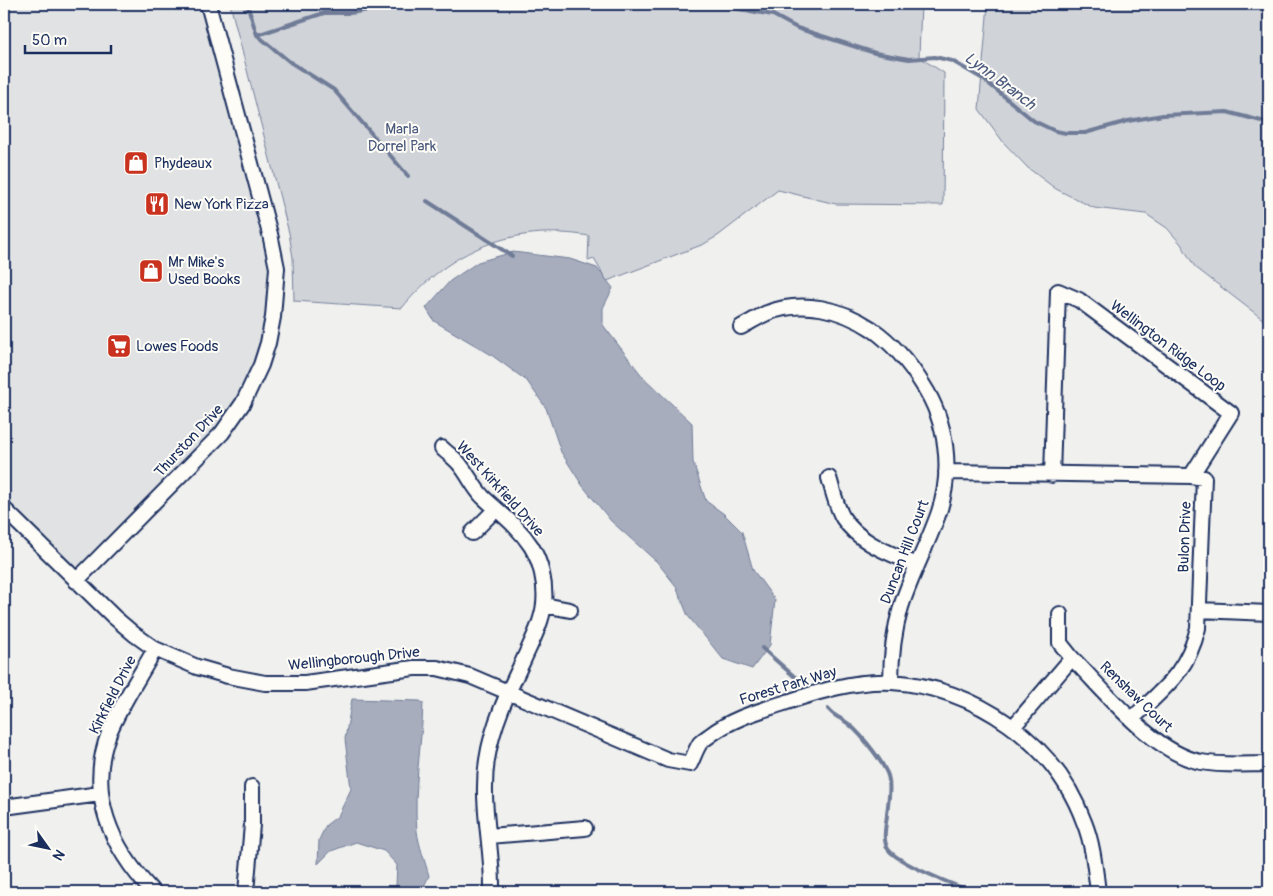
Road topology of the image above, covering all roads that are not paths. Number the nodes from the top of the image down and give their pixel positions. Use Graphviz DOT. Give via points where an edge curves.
graph roads {
  1 [pos="208,4"];
  2 [pos="740,327"];
  3 [pos="442,448"];
  4 [pos="946,472"];
  5 [pos="1052,474"];
  6 [pos="1191,476"];
  7 [pos="829,478"];
  8 [pos="496,508"];
  9 [pos="4,509"];
  10 [pos="472,533"];
  11 [pos="917,565"];
  12 [pos="76,581"];
  13 [pos="544,605"];
  14 [pos="570,610"];
  15 [pos="1199,610"];
  16 [pos="1269,613"];
  17 [pos="1060,614"];
  18 [pos="155,649"];
  19 [pos="1072,658"];
  20 [pos="892,682"];
  21 [pos="508,694"];
  22 [pos="1132,720"];
  23 [pos="1014,726"];
  24 [pos="690,764"];
  25 [pos="1269,764"];
  26 [pos="252,787"];
  27 [pos="100,794"];
  28 [pos="4,807"];
  29 [pos="585,828"];
  30 [pos="489,836"];
  31 [pos="153,892"];
  32 [pos="246,892"];
  33 [pos="492,892"];
  34 [pos="1098,892"];
  1 -- 12 [label="street, Thurston Drive" via="277,268 268,343 243,403 222,433"];
  2 -- 4 [label="street, Duncan Hill Court" via="769,312 794,307 818,307 862,322 909,365 928,392 943,431"];
  3 -- 8 [label="street, West Kirkfield Drive" via="460,464"];
  4 -- 5 [label="street"];
  4 -- 11 [label="street, Duncan Hill Court" via="939,513"];
  5 -- 6 [label="street"];
  5 -- 6 [label="street, Wellington Ridge Loop" via="1058,291 1079,300 1231,413"];
  6 -- 15 [label="street, Bulon Drive" via="1204,478"];
  7 -- 11 [label="street" via="842,516 856,534"];
  8 -- 10 [label="street"];
  8 -- 13 [label="street, West Kirkfield Drive" via="512,522 539,561"];
  9 -- 12 [label="street, Wellingborough Drive"];
  11 -- 20 [label="street, Duncan Hill Court" via="896,625"];
  12 -- 18 [label="street, Wellingborough Drive"];
  13 -- 14 [label="street"];
  13 -- 21 [label="street, West Kirkfield Drive" via="536,632"];
  15 -- 16 [label="street"];
  15 -- 22 [label="street, Bulon Drive" via="1195,640 1186,662"];
  17 -- 19 [label="street, Renshaw Court" via="1060,643"];
  18 -- 21 [label="street, Wellingborough Drive" via="197,667 265,683 305,683 414,668 438,668 470,676"];
  18 -- 27 [label="street, Kirkfield Drive" via="110,732 101,764"];
  19 -- 22 [label="street, Renshaw Court"];
  19 -- 23 [label="street"];
  20 -- 23 [label="street, Forest Park Way" via="929,687 959,697"];
  20 -- 24 [label="street, Forest Park Way" via="822,690 736,719 700,743"];
  21 -- 24 [label="street, Wellingborough Drive" via="668,760"];
  21 -- 30 [label="street" via="486,760"];
  22 -- 25 [label="street, Renshaw Court" via="1160,744 1187,758 1217,764"];
  23 -- 34 [label="street, Forest Park Way" via="1053,767 1072,795 1093,851"];
  26 -- 32 [label="street"];
  27 -- 28 [label="street"];
  27 -- 31 [label="street, Kirkfield Drive" via="116,842 133,870"];
  29 -- 30 [label="street"];
  30 -- 33 [label="street"];
}
